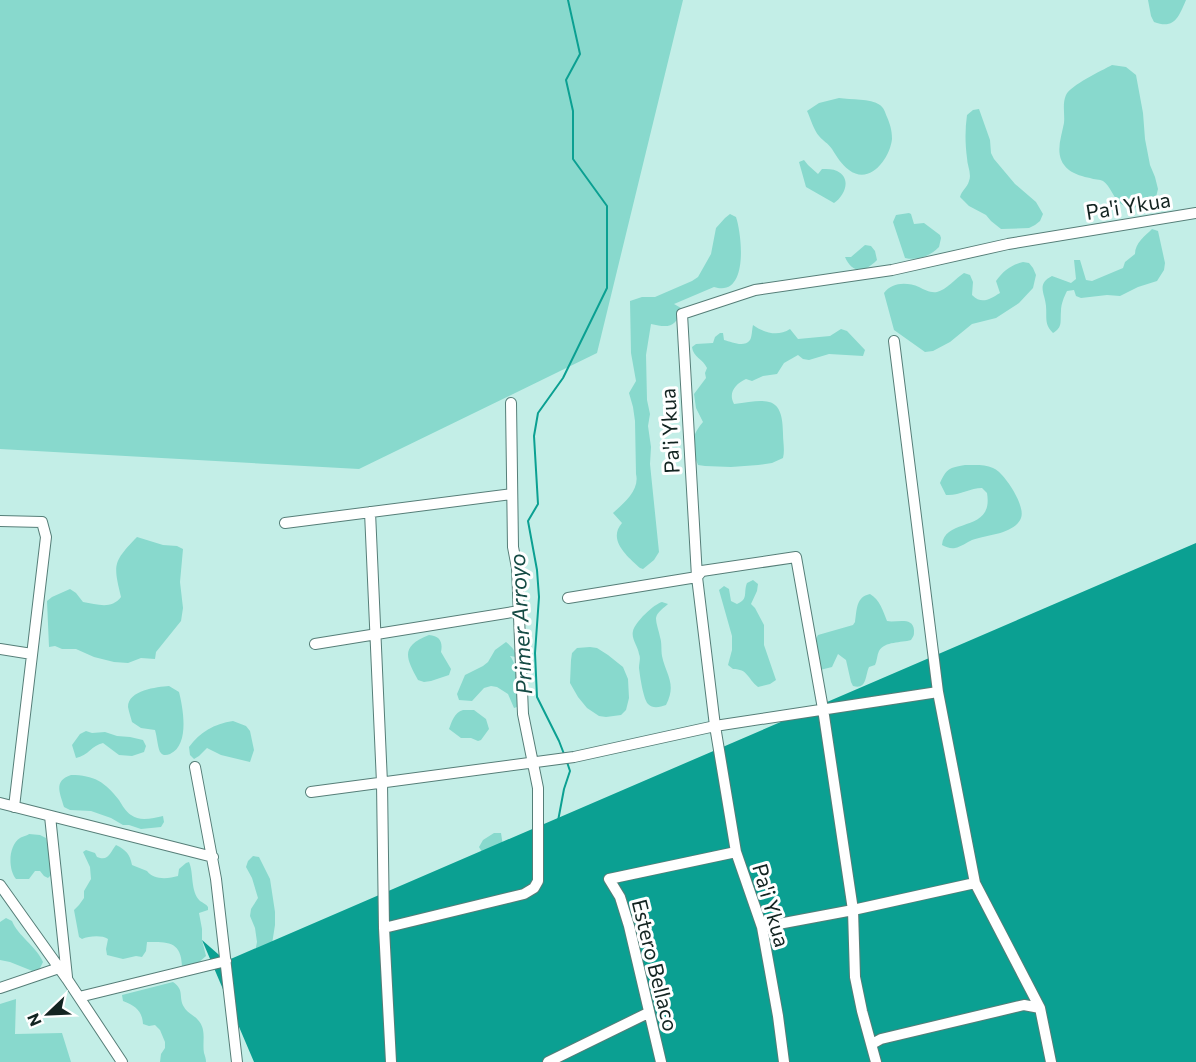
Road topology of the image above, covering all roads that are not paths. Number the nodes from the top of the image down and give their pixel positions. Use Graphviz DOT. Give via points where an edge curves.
graph roads {
  1 [pos="1196,213"];
  2 [pos="894,341"];
  3 [pos="511,403"];
  4 [pos="512,494"];
  5 [pos="370,512"];
  6 [pos="0,521"];
  7 [pos="285,523"];
  8 [pos="697,577"];
  9 [pos="568,598"];
  10 [pos="519,611"];
  11 [pos="376,634"];
  12 [pos="315,644"];
  13 [pos="0,649"];
  14 [pos="32,654"];
  15 [pos="938,692"];
  16 [pos="823,709"];
  17 [pos="715,726"];
  18 [pos="533,763"];
  19 [pos="195,767"];
  20 [pos="382,783"];
  21 [pos="310,792"];
  22 [pos="0,803"];
  23 [pos="14,807"];
  24 [pos="50,816"];
  25 [pos="736,852"];
  26 [pos="213,857"];
  27 [pos="975,883"];
  28 [pos="0,885"];
  29 [pos="853,910"];
  30 [pos="762,927"];
  31 [pos="384,928"];
  32 [pos="226,961"];
  33 [pos="58,968"];
  34 [pos="67,979"];
  35 [pos="0,988"];
  36 [pos="79,997"];
  37 [pos="1040,1008"];
  38 [pos="648,1012"];
  39 [pos="872,1044"];
  40 [pos="122,1062"];
  41 [pos="237,1062"];
  42 [pos="391,1062"];
  43 [pos="548,1062"];
  44 [pos="661,1062"];
  45 [pos="784,1062"];
  46 [pos="876,1062"];
  47 [pos="1051,1062"];
  1 -- 8 [label="street, Pa'i Ykua" via="1008,244 892,270 755,290 682,314"];
  2 -- 15 [label="street"];
  3 -- 4 [label="street"];
  4 -- 5 [label="street"];
  4 -- 10 [label="street"];
  5 -- 7 [label="street"];
  5 -- 11 [label="street"];
  6 -- 14 [label="street" via="42,522 46,537"];
  8 -- 9 [label="street"];
  8 -- 16 [label="street" via="702,571 796,557"];
  8 -- 17 [label="street, Pa'i Ykua"];
  10 -- 11 [label="street"];
  10 -- 18 [label="street" via="523,714"];
  11 -- 12 [label="street"];
  11 -- 20 [label="street"];
  13 -- 14 [label="street"];
  14 -- 23 [label="street"];
  15 -- 16 [label="street"];
  15 -- 27 [label="street"];
  16 -- 17 [label="street"];
  16 -- 29 [label="street"];
  17 -- 18 [label="street"];
  17 -- 25 [label="street, Pa'i Ykua"];
  18 -- 20 [label="street"];
  18 -- 31 [label="street" via="538,788 538,881 534,888 525,894"];
  19 -- 26 [label="street"];
  20 -- 21 [label="street"];
  20 -- 31 [label="street"];
  22 -- 23 [label="street"];
  23 -- 24 [label="street"];
  24 -- 26 [label="street"];
  24 -- 34 [label="street"];
  25 -- 30 [label="street, Pa'i Ykua"];
  25 -- 38 [label="street, Estero Bellaco" via="609,879 620,897"];
  26 -- 32 [label="street"];
  27 -- 29 [label="street"];
  27 -- 37 [label="street"];
  28 -- 33 [label="street"];
  29 -- 30 [label="street"];
  29 -- 39 [label="street" via="855,977"];
  30 -- 45 [label="street, Pa'i Ykua"];
  31 -- 42 [label="street"];
  32 -- 36 [label="street"];
  32 -- 41 [label="street"];
  33 -- 34 [label="street"];
  33 -- 35 [label="street"];
  34 -- 36 [label="street"];
  36 -- 40 [label="street"];
  37 -- 39 [label="street" via="1024,1005"];
  37 -- 47 [label="street"];
  38 -- 43 [label="street"];
  38 -- 44 [label="street, Estero Bellaco"];
  39 -- 46 [label="street"];
}
